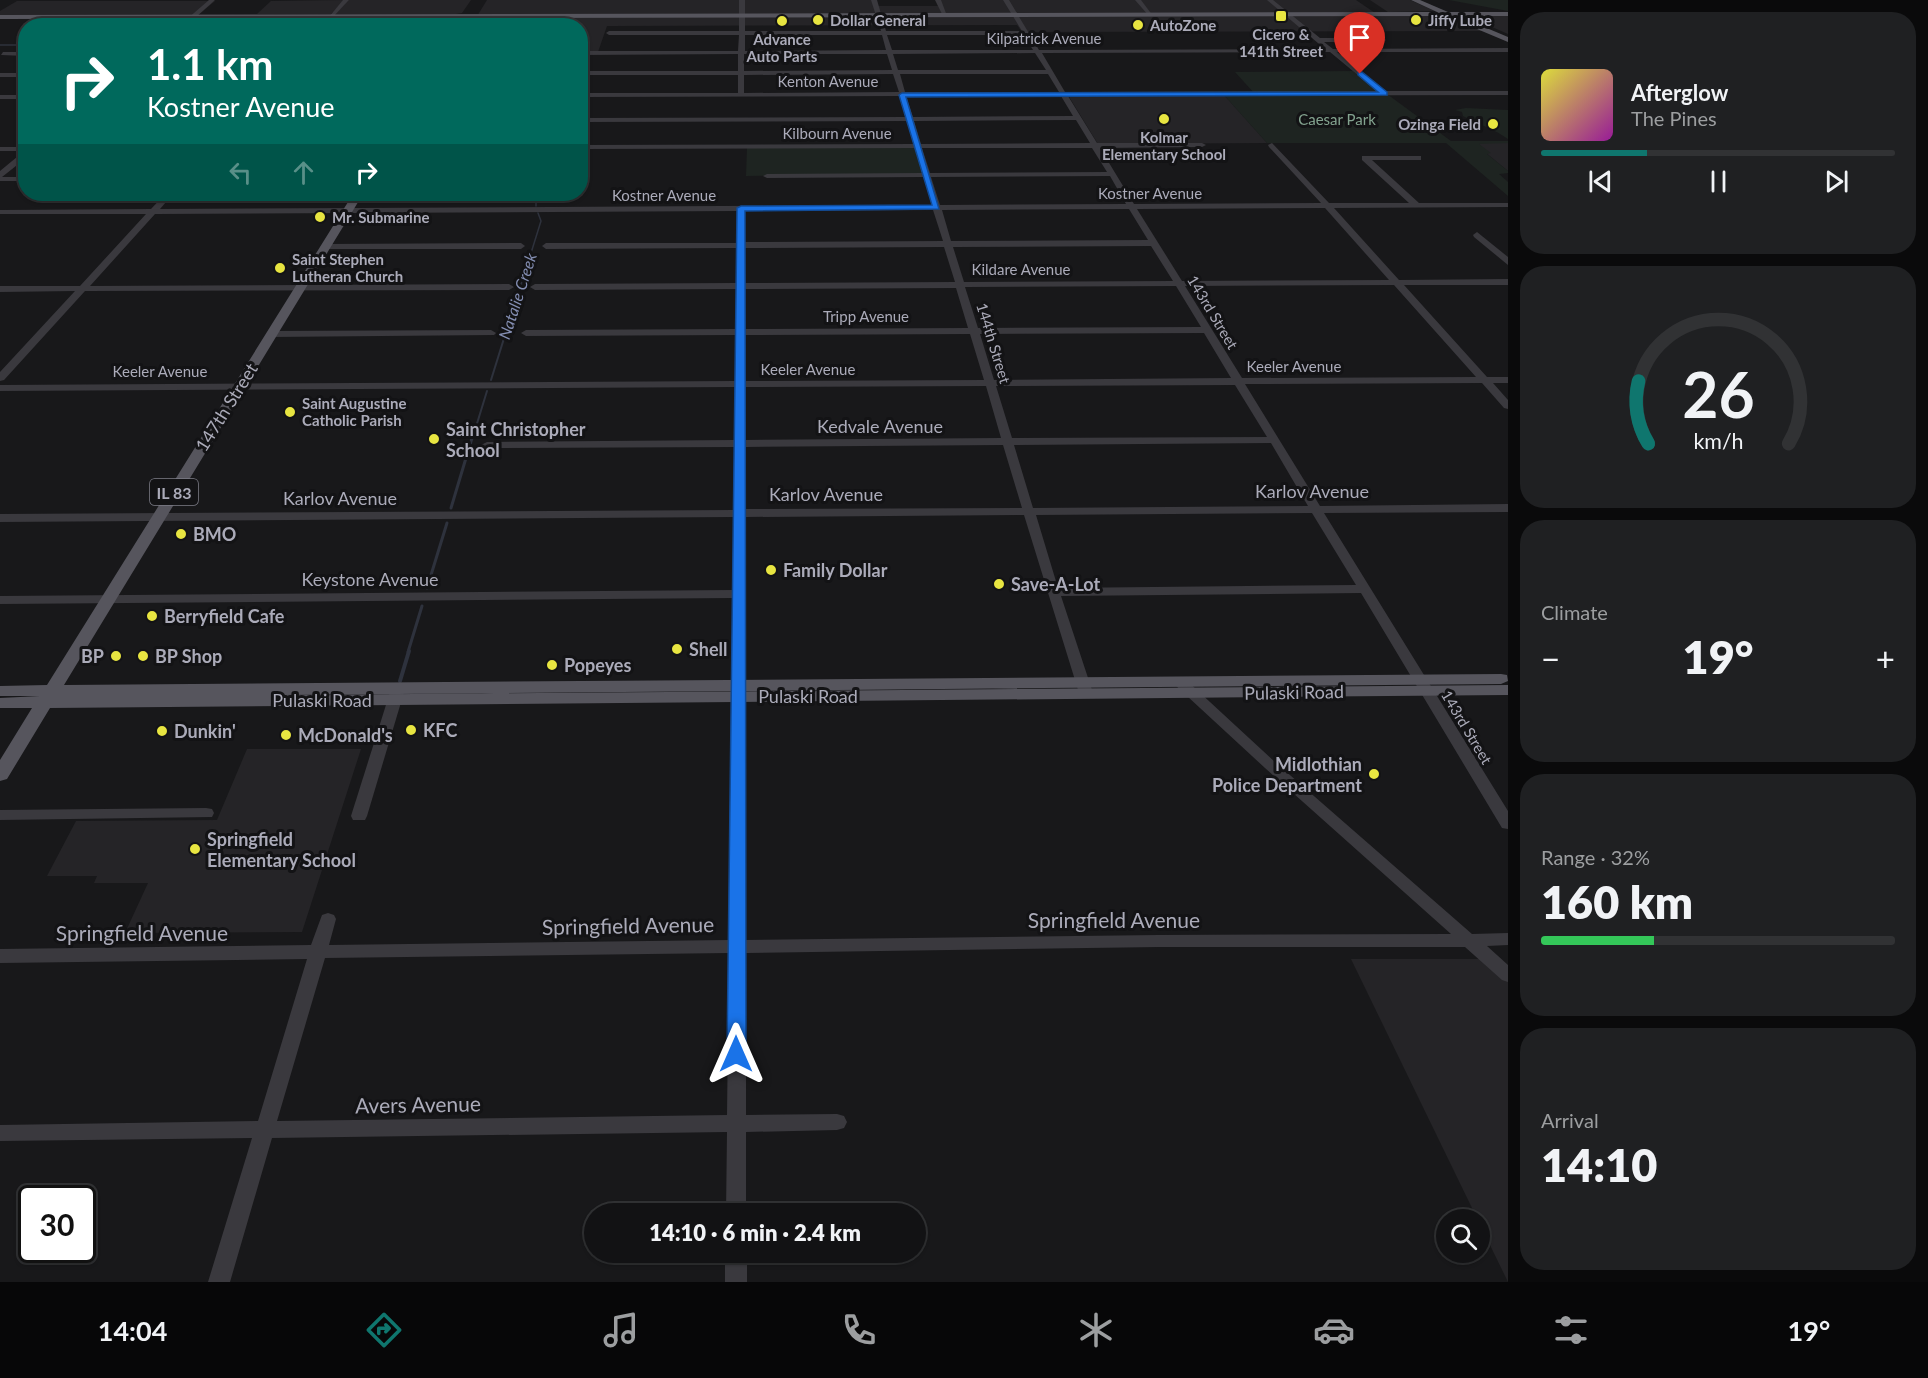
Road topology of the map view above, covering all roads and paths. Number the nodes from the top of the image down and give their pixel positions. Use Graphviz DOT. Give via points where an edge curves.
graph roads {
  1 [pos="212,0"];
  2 [pos="346,0"];
  3 [pos="742,0"];
  4 [pos="874,0"];
  5 [pos="938,0"];
  6 [pos="1006,0"];
  7 [pos="1138,0"];
  8 [pos="1270,0"];
  9 [pos="1414,0"];
  10 [pos="1422,0"];
  11 [pos="472,8"];
  12 [pos="1288,14"];
  13 [pos="1451,14"];
  14 [pos="1508,14"];
  15 [pos="879,15"];
  16 [pos="945,15"];
  17 [pos="1015,15"];
  18 [pos="1151,15"];
  19 [pos="330,16"];
  20 [pos="467,16"];
  21 [pos="742,16"];
  22 [pos="0,17"];
  23 [pos="192,17"];
  24 [pos="609,33"];
  25 [pos="741,33"];
  26 [pos="884,33"];
  27 [pos="1025,33"];
  28 [pos="1508,38"];
  29 [pos="1319,40"];
  30 [pos="1383,40"];
  31 [pos="1332,50"];
  32 [pos="1508,50"];
  33 [pos="1037,51"];
  34 [pos="588,52"];
  35 [pos="592,52"];
  36 [pos="741,52"];
  37 [pos="889,52"];
  38 [pos="3,54"];
  39 [pos="18,54"];
  40 [pos="588,61"];
  41 [pos="896,72"];
  42 [pos="1049,72"];
  43 [pos="588,73"];
  44 [pos="741,73"];
  45 [pos="0,75"];
  46 [pos="18,75"];
  47 [pos="1508,93"];
  48 [pos="1063,94"];
  49 [pos="1384,94"];
  50 [pos="741,95"];
  51 [pos="902,95"];
  52 [pos="588,96"];
  53 [pos="0,97"];
  54 [pos="18,97"];
  55 [pos="1077,118"];
  56 [pos="909,119"];
  57 [pos="588,120"];
  58 [pos="1094,145"];
  59 [pos="1202,145"];
  60 [pos="1272,145"];
  61 [pos="918,146"];
  62 [pos="588,147"];
  63 [pos="0,149"];
  64 [pos="18,150"];
  65 [pos="1418,158"];
  66 [pos="18,159"];
  67 [pos="1112,174"];
  68 [pos="766,176"];
  69 [pos="927,176"];
  70 [pos="0,177"];
  71 [pos="18,178"];
  72 [pos="162,201"];
  73 [pos="354,201"];
  74 [pos="1416,205"];
  75 [pos="1508,205"];
  76 [pos="1131,206"];
  77 [pos="1325,206"];
  78 [pos="936,207"];
  79 [pos="741,208"];
  80 [pos="348,210"];
  81 [pos="153,211"];
  82 [pos="0,212"];
  83 [pos="1477,235"];
  84 [pos="1154,243"];
  85 [pos="948,244"];
  86 [pos="741,245"];
  87 [pos="520,246"];
  88 [pos="546,246"];
  89 [pos="325,247"];
  90 [pos="1508,262"];
  91 [pos="1396,282"];
  92 [pos="1508,282"];
  93 [pos="1178,284"];
  94 [pos="960,285"];
  95 [pos="740,286"];
  96 [pos="509,287"];
  97 [pos="535,287"];
  98 [pos="300,288"];
  99 [pos="0,289"];
  100 [pos="81,289"];
  101 [pos="974,330"];
  102 [pos="1206,330"];
  103 [pos="739,332"];
  104 [pos="491,333"];
  105 [pos="526,333"];
  106 [pos="271,334"];
  107 [pos="0,378"];
  108 [pos="1484,380"];
  109 [pos="1508,380"];
  110 [pos="1238,381"];
  111 [pos="991,382"];
  112 [pos="740,384"];
  113 [pos="240,386"];
  114 [pos="0,388"];
  115 [pos="1508,406"];
  116 [pos="1273,440"];
  117 [pos="1008,442"];
  118 [pos="741,444"];
  119 [pos="487,445"];
  120 [pos="1508,508"];
  121 [pos="1316,509"];
  122 [pos="1029,511"];
  123 [pos="740,513"];
  124 [pos="159,517"];
  125 [pos="0,518"];
  126 [pos="1365,589"];
  127 [pos="1053,592"];
  128 [pos="740,594"];
  129 [pos="108,599"];
  130 [pos="0,600"];
  131 [pos="1508,679"];
  132 [pos="1179,681"];
  133 [pos="1425,685"];
  134 [pos="1085,688"];
  135 [pos="737,690"];
  136 [pos="1508,690"];
  137 [pos="0,691"];
  138 [pos="396,694"];
  139 [pos="1193,694"];
  140 [pos="48,697"];
  141 [pos="0,702"];
  142 [pos="0,774"];
  143 [pos="1501,801"];
  144 [pos="206,813"];
  145 [pos="0,815"];
  146 [pos="359,816"];
  147 [pos="1508,824"];
  148 [pos="328,919"];
  149 [pos="1508,939"];
  150 [pos="1469,941"];
  151 [pos="737,946"];
  152 [pos="318,953"];
  153 [pos="0,956"];
  154 [pos="1508,975"];
  155 [pos="837,1122"];
  156 [pos="736,1124"];
  157 [pos="265,1130"];
  158 [pos="0,1133"];
  159 [pos="736,1203"];
  160 [pos="736,1263"];
  161 [pos="219,1282"];
  162 [pos="735,1282"];
  1 -- 23 [label="street"];
  2 -- 19 [label="street"];
  3 -- 21 [label="street"];
  4 -- 15 [label="street, 144th Street"];
  5 -- 16 [label="street"];
  6 -- 17 [label="street, 143rd Street"];
  7 -- 18 [label="street"];
  8 -- 12 [label="street"];
  9 -- 13 [label="main road"];
  10 -- 13 [label="main road"];
  11 -- 20 [label="main road"];
  12 -- 13 [label="main road"];
  12 -- 18 [label="main road"];
  12 -- 29 [label="street"];
  13 -- 14 [label="main road"];
  13 -- 28 [label="main road"];
  15 -- 16 [label="main road"];
  15 -- 21 [label="main road"];
  15 -- 26 [label="street, 144th Street"];
  16 -- 17 [label="main road"];
  17 -- 18 [label="main road"];
  17 -- 27 [label="street, 143rd Street"];
  19 -- 20 [label="main road"];
  19 -- 23 [label="main road"];
  20 -- 21 [label="main road"];
  21 -- 25 [label="street"];
  22 -- 23 [label="main road"];
  24 -- 25 [label="street"];
  25 -- 26 [label="street"];
  25 -- 36 [label="street"];
  26 -- 27 [label="street"];
  26 -- 37 [label="street, 144th Street"];
  27 -- 33 [label="street, 143rd Street"];
  29 -- 30 [label="street"];
  29 -- 31 [label="street"];
  31 -- 32 [label="street, Kilpatrick Avenue"];
  31 -- 33 [label="street, Kilpatrick Avenue"];
  31 -- 49 [label="street"];
  33 -- 37 [label="street, Kilpatrick Avenue"];
  33 -- 42 [label="street, 143rd Street"];
  34 -- 35 [label="street, Kilpatrick Avenue"];
  35 -- 36 [label="street, Kilpatrick Avenue"];
  35 -- 40 [label="street"];
  36 -- 37 [label="street, Kilpatrick Avenue"];
  36 -- 44 [label="street"];
  37 -- 41 [label="street, 144th Street"];
  38 -- 39 [label="street"];
  41 -- 42 [label="street"];
  41 -- 44 [label="street"];
  41 -- 51 [label="street, 144th Street"];
  42 -- 48 [label="street, 143rd Street"];
  43 -- 44 [label="street"];
  44 -- 50 [label="street"];
  45 -- 46 [label="street"];
  47 -- 49 [label="street, Kenton Avenue"];
  48 -- 49 [label="street, Kenton Avenue"];
  48 -- 51 [label="street, Kenton Avenue"];
  48 -- 55 [label="street, 143rd Street"];
  50 -- 51 [label="street, Kenton Avenue"];
  50 -- 52 [label="street, Kenton Avenue"];
  51 -- 56 [label="street, 144th Street"];
  53 -- 54 [label="street"];
  55 -- 56 [label="street"];
  55 -- 58 [label="street, 143rd Street"];
  56 -- 57 [label="street"];
  56 -- 61 [label="street, 144th Street"];
  58 -- 59 [label="street, Kilbourn Avenue"];
  58 -- 61 [label="street, Kilbourn Avenue"];
  58 -- 67 [label="street, 143rd Street"];
  60 -- 77 [label="street"];
  61 -- 62 [label="street, Kilbourn Avenue"];
  61 -- 69 [label="street, 144th Street"];
  63 -- 64 [label="street"];
  65 -- 74 [label="street" via="1365,159"];
  66 -- 70 [label="street"];
  67 -- 69 [label="street"];
  67 -- 76 [label="street, 143rd Street"];
  68 -- 69 [label="street"];
  69 -- 78 [label="street, 144th Street"];
  70 -- 71 [label="street"];
  72 -- 81 [label="street"];
  73 -- 80 [label="main road, 147th Street / IL 83"];
  74 -- 75 [label="street, Kostner Avenue"];
  74 -- 77 [label="street, Kostner Avenue"];
  76 -- 77 [label="street, Kostner Avenue"];
  76 -- 78 [label="street, Kostner Avenue"];
  76 -- 84 [label="street, 143rd Street"];
  77 -- 91 [label="street"];
  78 -- 79 [label="street, Kostner Avenue"];
  78 -- 85 [label="street, 144th Street"];
  79 -- 80 [label="street, Kostner Avenue"];
  79 -- 86 [label="street"];
  80 -- 81 [label="street, Kostner Avenue"];
  80 -- 89 [label="main road, 147th Street / IL 83"];
  81 -- 82 [label="street, Kostner Avenue"];
  81 -- 100 [label="street"];
  83 -- 90 [label="street"];
  84 -- 85 [label="street"];
  84 -- 93 [label="street, 143rd Street"];
  85 -- 86 [label="street"];
  85 -- 94 [label="street, 144th Street"];
  86 -- 88 [label="street"];
  86 -- 95 [label="street"];
  87 -- 89 [label="street"];
  89 -- 98 [label="main road, 147th Street / IL 83"];
  91 -- 92 [label="street, Kildare Avenue"];
  91 -- 93 [label="street, Kildare Avenue"];
  91 -- 108 [label="street"];
  93 -- 94 [label="street, Kildare Avenue"];
  93 -- 102 [label="street, 143rd Street"];
  94 -- 95 [label="street, Kildare Avenue"];
  94 -- 101 [label="street, 144th Street"];
  95 -- 97 [label="street, Kildare Avenue"];
  95 -- 103 [label="street"];
  96 -- 98 [label="street"];
  98 -- 100 [label="street"];
  98 -- 106 [label="main road, 147th Street / IL 83"];
  99 -- 100 [label="street"];
  100 -- 107 [label="street"];
  101 -- 102 [label="street, Tripp Avenue"];
  101 -- 103 [label="street, Tripp Avenue"];
  101 -- 111 [label="street, 144th Street"];
  102 -- 110 [label="street, 143rd Street"];
  103 -- 105 [label="street, Tripp Avenue"];
  103 -- 112 [label="street"];
  104 -- 106 [label="street"];
  106 -- 113 [label="main road, 147th Street / IL 83"];
  108 -- 109 [label="street, Keeler Avenue"];
  108 -- 110 [label="street, Keeler Avenue"];
  108 -- 115 [label="street"];
  110 -- 111 [label="street, Keeler Avenue"];
  110 -- 116 [label="street, 143rd Street"];
  111 -- 112 [label="street, Keeler Avenue"];
  111 -- 117 [label="street, 144th Street"];
  112 -- 113 [label="street, Keeler Avenue"];
  112 -- 118 [label="street"];
  113 -- 114 [label="street, Keeler Avenue"];
  113 -- 124 [label="main road, 147th Street / IL 83"];
  116 -- 117 [label="street, Kedvale Avenue"];
  116 -- 121 [label="street, 143rd Street"];
  117 -- 118 [label="street, Kedvale Avenue"];
  117 -- 122 [label="street, 144th Street"];
  118 -- 119 [label="street, Kedvale Avenue"];
  118 -- 123 [label="street"];
  120 -- 121 [label="street, Karlov Avenue"];
  121 -- 122 [label="street, Karlov Avenue"];
  121 -- 126 [label="street, 143rd Street"];
  122 -- 123 [label="street, Karlov Avenue"];
  122 -- 127 [label="street, 144th Street"];
  123 -- 124 [label="street, Karlov Avenue"];
  123 -- 128 [label="street"];
  124 -- 125 [label="street, Karlov Avenue"];
  124 -- 129 [label="main road, 147th Street / IL 83"];
  126 -- 127 [label="street"];
  126 -- 133 [label="street, 143rd Street"];
  127 -- 134 [label="street, 144th Street"];
  128 -- 129 [label="street, Keystone Avenue"];
  128 -- 135 [label="street"];
  129 -- 130 [label="street, Keystone Avenue"];
  129 -- 140 [label="main road, 147th Street / IL 83"];
  131 -- 133 [label="main road, Pulaski Road"];
  132 -- 133 [label="main road, Pulaski Road"];
  132 -- 134 [label="main road, Pulaski Road"];
  132 -- 139 [label="street"];
  133 -- 136 [label="main road, Pulaski Road"];
  133 -- 139 [label="main road, Pulaski Road"];
  133 -- 143 [label="street, 143rd Street"];
  134 -- 135 [label="main road, Pulaski Road"];
  134 -- 139 [label="main road, Pulaski Road"];
  135 -- 138 [label="main road, Pulaski Road"];
  135 -- 151 [label="street"];
  137 -- 140 [label="main road, Pulaski Road"];
  138 -- 140 [label="main road, Pulaski Road"];
  138 -- 146 [label="street"];
  139 -- 150 [label="street"];
  140 -- 141 [label="main road, Pulaski Road"];
  140 -- 142 [label="main road, 147th Street / IL 83"];
  143 -- 147 [label="street, 143rd Street"];
  144 -- 145 [label="street"];
  148 -- 152 [label="street"];
  149 -- 150 [label="street, Springfield Avenue"];
  150 -- 151 [label="street, Springfield Avenue"];
  150 -- 154 [label="street"];
  151 -- 152 [label="street, Springfield Avenue"];
  151 -- 156 [label="street"];
  152 -- 153 [label="street, Springfield Avenue"];
  152 -- 157 [label="street"];
  155 -- 156 [label="street, Avers Avenue"];
  156 -- 157 [label="street, Avers Avenue"];
  156 -- 159 [label="street"];
  157 -- 158 [label="street, Avers Avenue"];
  157 -- 161 [label="street"];
  160 -- 162 [label="street"];
}
